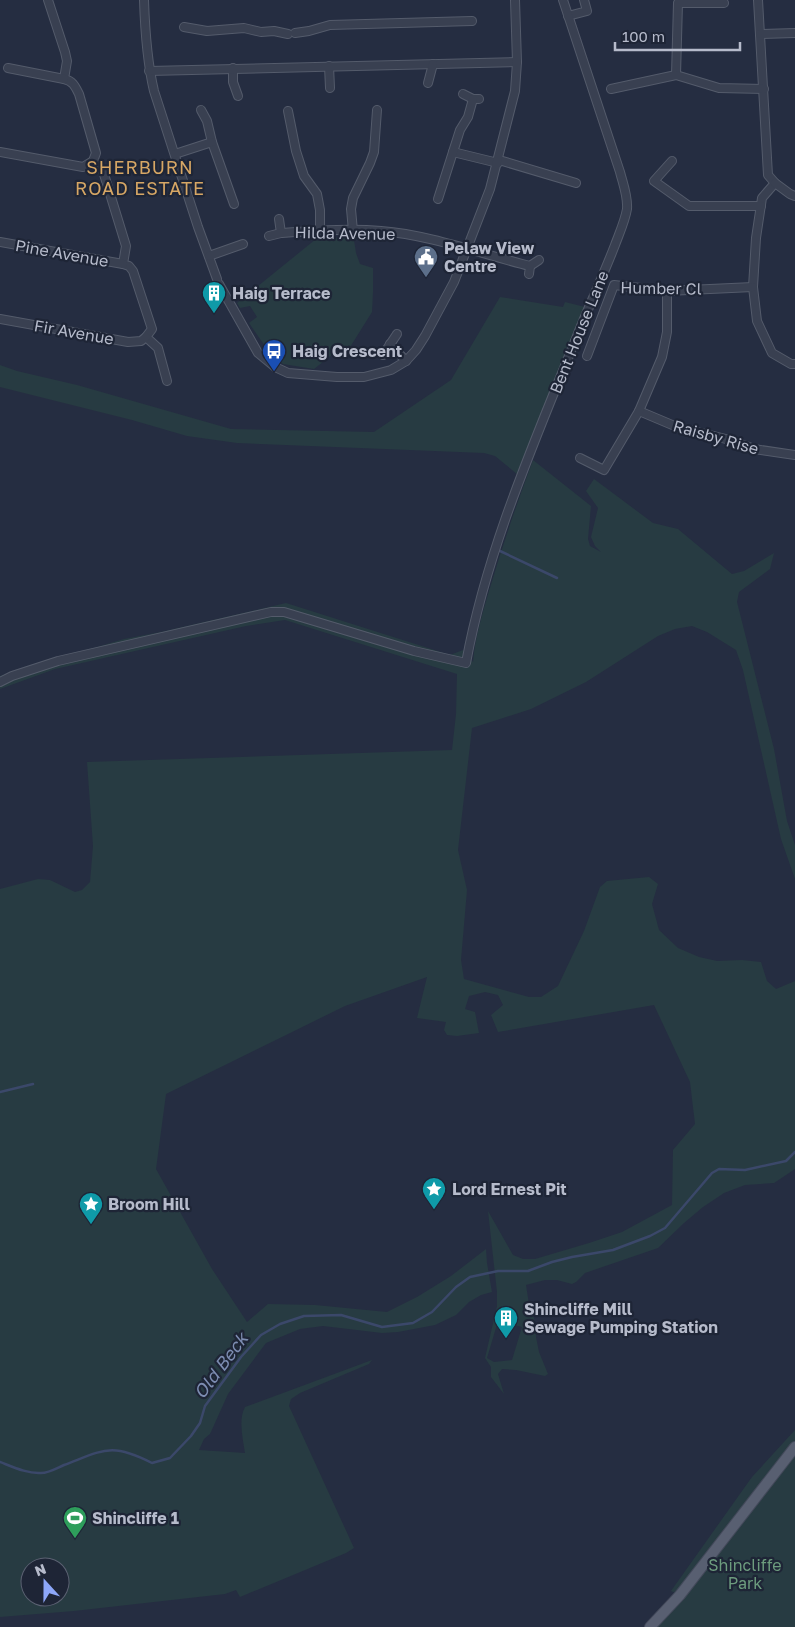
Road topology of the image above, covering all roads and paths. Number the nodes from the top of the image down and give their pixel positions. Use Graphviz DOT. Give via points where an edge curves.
graph roads {
  1 [pos="48,0"];
  2 [pos="144,0"];
  3 [pos="515,0"];
  4 [pos="562,0"];
  5 [pos="584,0"];
  6 [pos="758,0"];
  7 [pos="678,1"];
  8 [pos="724,3"];
  9 [pos="596,8"];
  10 [pos="587,11"];
  11 [pos="568,16"];
  12 [pos="472,21"];
  13 [pos="184,27"];
  14 [pos="795,33"];
  15 [pos="760,34"];
  16 [pos="517,62"];
  17 [pos="433,64"];
  18 [pos="329,66"];
  19 [pos="8,68"];
  20 [pos="233,68"];
  21 [pos="149,71"];
  22 [pos="676,75"];
  23 [pos="64,79"];
  24 [pos="428,84"];
  25 [pos="330,88"];
  26 [pos="611,89"];
  27 [pos="764,89"];
  28 [pos="463,94"];
  29 [pos="238,96"];
  30 [pos="201,110"];
  31 [pos="377,110"];
  32 [pos="288,111"];
  33 [pos="212,142"];
  34 [pos="0,152"];
  35 [pos="453,152"];
  36 [pos="175,154"];
  37 [pos="93,161"];
  38 [pos="672,161"];
  39 [pos="498,162"];
  40 [pos="576,183"];
  41 [pos="775,183"];
  42 [pos="795,196"];
  43 [pos="438,199"];
  44 [pos="234,204"];
  45 [pos="760,206"];
  46 [pos="279,219"];
  47 [pos="320,231"];
  48 [pos="353,231"];
  49 [pos="281,233"];
  50 [pos="269,236"];
  51 [pos="0,242"];
  52 [pos="244,244"];
  53 [pos="467,248"];
  54 [pos="209,256"];
  55 [pos="539,260"];
  56 [pos="123,264"];
  57 [pos="530,266"];
  58 [pos="529,274"];
  59 [pos="753,287"];
  60 [pos="667,291"];
  61 [pos="0,319"];
  62 [pos="397,334"];
  63 [pos="146,337"];
  64 [pos="390,344"];
  65 [pos="383,355"];
  66 [pos="587,356"];
  67 [pos="406,361"];
  68 [pos="795,364"];
  69 [pos="167,381"];
  70 [pos="639,411"];
  71 [pos="795,455"];
  72 [pos="580,458"];
  73 [pos="0,682"];
  74 [pos="795,1447"];
  75 [pos="650,1627"];
  1 -- 23 [label="street" via="67,61"];
  2 -- 21 [label="street"];
  3 -- 16 [label="street"];
  4 -- 11 [label="street, Bent House Lane"];
  5 -- 10 [label="street"];
  6 -- 15 [label="street"];
  7 -- 8 [label="street"];
  7 -- 22 [label="street"];
  9 -- 10 [label="street"];
  10 -- 11 [label="street"];
  11 -- 73 [label="street, Bent House Lane" via="625,188 627,209 517,486 489,567 466,663 277,612 58,661"];
  12 -- 13 [label="street" via="330,25 292,33 244,28 207,31"];
  14 -- 15 [label="street"];
  15 -- 27 [label="street"];
  16 -- 17 [label="street"];
  16 -- 39 [label="street" via="516,91"];
  17 -- 18 [label="street"];
  17 -- 24 [label="street"];
  18 -- 20 [label="street"];
  18 -- 25 [label="street"];
  19 -- 23 [label="street"];
  20 -- 21 [label="street"];
  20 -- 29 [label="street"];
  21 -- 36 [label="street"];
  22 -- 26 [label="street"];
  22 -- 27 [label="street" via="719,88"];
  23 -- 37 [label="street" via="75,86 79,94 96,153"];
  27 -- 41 [label="street" via="768,175"];
  28 -- 35 [label="street" via="476,99"];
  30 -- 33 [label="street"];
  31 -- 48 [label="street" via="374,152 353,198"];
  32 -- 47 [label="street" via="304,176 317,194"];
  33 -- 36 [label="street"];
  33 -- 44 [label="street"];
  34 -- 37 [label="street" via="82,167"];
  35 -- 39 [label="street"];
  35 -- 43 [label="street"];
  36 -- 54 [label="street"];
  37 -- 56 [label="street" via="103,171 126,246"];
  38 -- 45 [label="street" via="654,181 689,206"];
  39 -- 40 [label="street"];
  39 -- 53 [label="street"];
  41 -- 42 [label="street"];
  41 -- 45 [label="street" via="762,198"];
  45 -- 59 [label="street"];
  46 -- 49 [label="street, Hilda Avenue"];
  47 -- 48 [label="street, Hilda Avenue"];
  47 -- 49 [label="street, Hilda Avenue"];
  48 -- 53 [label="street, Hilda Avenue" via="380,230"];
  49 -- 50 [label="street, Hilda Avenue"];
  51 -- 56 [label="street, Pine Avenue"];
  52 -- 54 [label="street"];
  53 -- 57 [label="street, Hilda Avenue"];
  53 -- 67 [label="street" via="438,314"];
  54 -- 67 [label="street" via="218,282 258,353 275,367 288,373 364,377 391,370"];
  55 -- 57 [label="street"];
  56 -- 63 [label="street" via="133,271 152,329"];
  57 -- 58 [label="street"];
  59 -- 60 [label="street, Humber Cl"];
  59 -- 68 [label="street" via="757,320 772,353"];
  60 -- 66 [label="street, Humber Cl" via="614,285"];
  60 -- 70 [label="street" via="667,332 662,357"];
  61 -- 63 [label="street, Fir Avenue" via="128,342 141,341"];
  62 -- 64 [label="street"];
  63 -- 69 [label="street" via="158,348"];
  64 -- 65 [label="street"];
  64 -- 67 [label="street"];
  70 -- 71 [label="street, Raisby Rise" via="677,427 730,440 754,450"];
  70 -- 72 [label="street" via="604,470"];
  74 -- 75 [label="main road" via="709,1560"];
}
